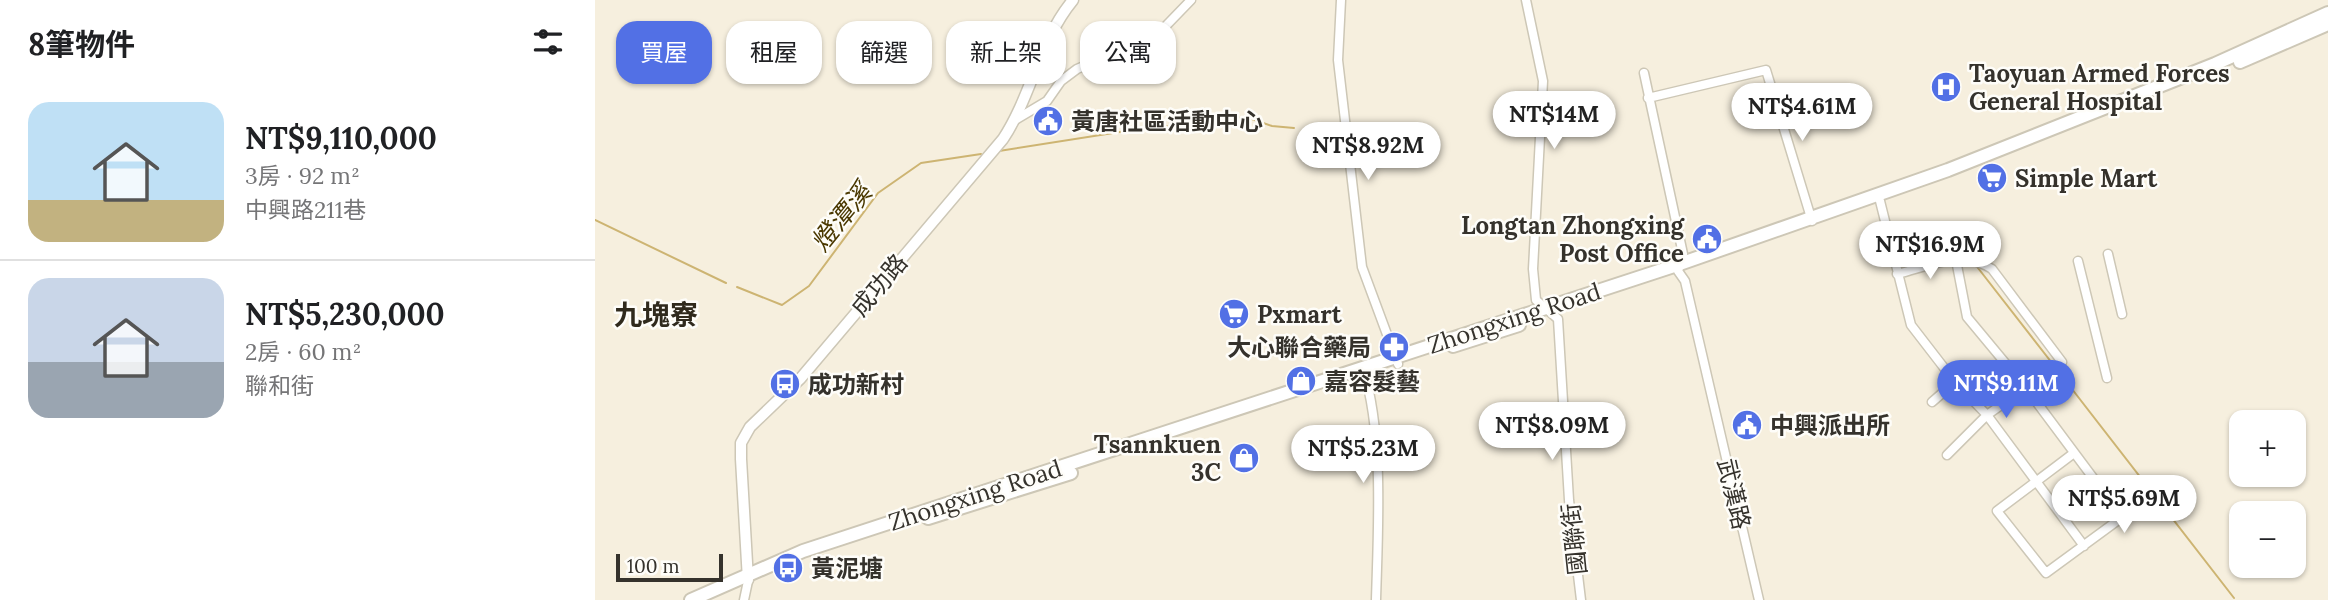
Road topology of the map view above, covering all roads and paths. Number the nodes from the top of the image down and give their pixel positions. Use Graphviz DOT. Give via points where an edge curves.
graph roads {
  1 [pos="1073,0"];
  2 [pos="1191,0"];
  3 [pos="1341,0"];
  4 [pos="1526,0"];
  5 [pos="2328,13"];
  6 [pos="2328,24"];
  7 [pos="1644,73"];
  8 [pos="1648,98"];
  9 [pos="1015,120"];
  10 [pos="1880,201"];
  11 [pos="1812,220"];
  12 [pos="2108,254"];
  13 [pos="1956,260"];
  14 [pos="2078,261"];
  15 [pos="1679,267"];
  16 [pos="1897,274"];
  17 [pos="1549,310"];
  18 [pos="2122,314"];
  19 [pos="1397,360"];
  20 [pos="1364,371"];
  21 [pos="2107,378"];
  22 [pos="1955,382"];
  23 [pos="2026,388"];
  24 [pos="1932,402"];
  25 [pos="1987,415"];
  26 [pos="2074,453"];
  27 [pos="1947,455"];
  28 [pos="2036,482"];
  29 [pos="2147,499"];
  30 [pos="2123,518"];
  31 [pos="2084,546"];
  32 [pos="748,577"];
  33 [pos="691,600"];
  34 [pos="708,600"];
  35 [pos="744,600"];
  36 [pos="1377,600"];
  37 [pos="1581,600"];
  38 [pos="1759,600"];
  1 -- 9 [label="street, 成功路" via="1049,33"];
  2 -- 9 [label="street" via="1158,34 1077,69 1047,101"];
  3 -- 19 [label="street" via="1338,60 1359,249"];
  4 -- 17 [label="street, 國聯街" via="1543,81 1532,269 1536,300"];
  5 -- 11 [label="main road, Zhongxing Road" via="2215,64"];
  6 -- 10 [label="main road, Zhongxing Road" via="2037,144"];
  7 -- 8 [label="street, 武漢路"];
  8 -- 11 [label="street" via="1766,70"];
  8 -- 15 [label="street, 武漢路" via="1683,254"];
  9 -- 32 [label="street, 成功路" via="800,379 750,427 741,443"];
  10 -- 11 [label="main road, Zhongxing Road"];
  10 -- 16 [label="street"];
  11 -- 15 [label="main road, Zhongxing Road"];
  12 -- 18 [label="street"];
  13 -- 16 [label="street"];
  13 -- 23 [label="street" via="1967,317"];
  13 -- 23 [label="street" via="1979,260 1992,269 2057,365"];
  14 -- 21 [label="street"];
  15 -- 17 [label="main road, Zhongxing Road"];
  15 -- 38 [label="street, 武漢路"];
  16 -- 22 [label="street" via="1911,325"];
  17 -- 19 [label="main road, Zhongxing Road"];
  17 -- 37 [label="street, 國聯街" via="1558,319 1569,500"];
  19 -- 20 [label="main road, Zhongxing Road"];
  20 -- 32 [label="main road, Zhongxing Road"];
  20 -- 36 [label="street" via="1378,488"];
  22 -- 24 [label="street"];
  22 -- 25 [label="street"];
  23 -- 25 [label="street"];
  23 -- 26 [label="street"];
  25 -- 27 [label="street"];
  25 -- 28 [label="street"];
  26 -- 28 [label="street"];
  26 -- 30 [label="street"];
  28 -- 31 [label="street"];
  28 -- 31 [label="street" via="1997,511 2046,573"];
  29 -- 30 [label="street"];
  30 -- 31 [label="street"];
  32 -- 33 [label="main road, Zhongxing Road"];
  32 -- 34 [label="main road, Zhongxing Road"];
  32 -- 35 [label="street"];
}
